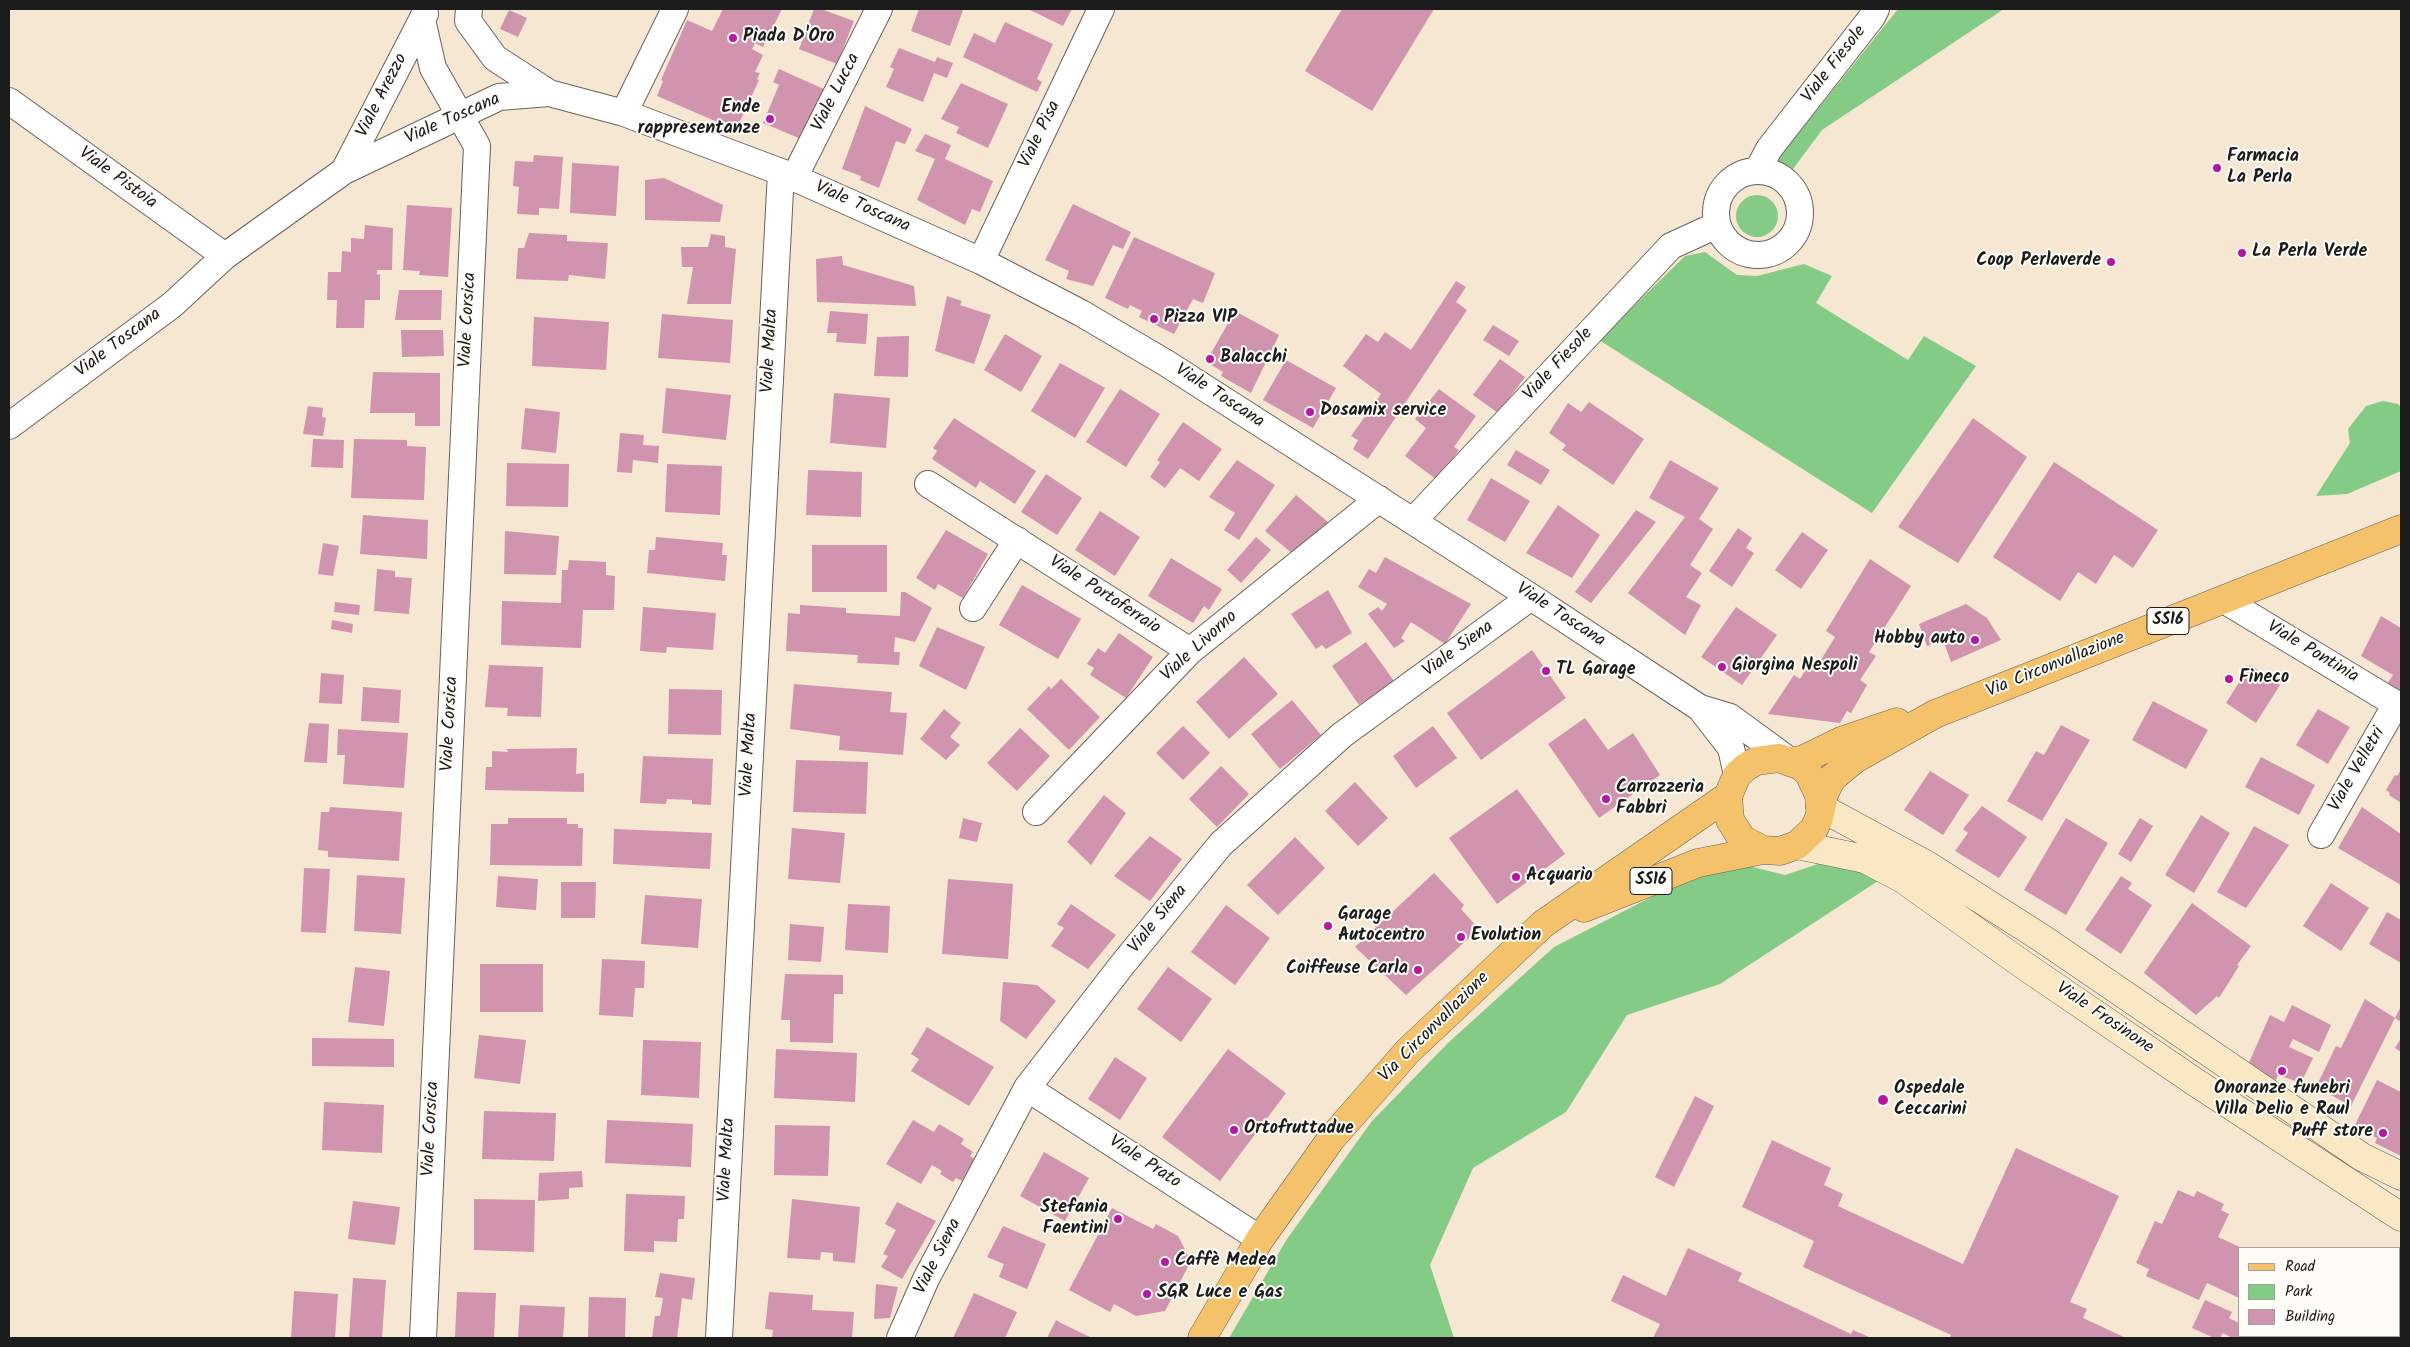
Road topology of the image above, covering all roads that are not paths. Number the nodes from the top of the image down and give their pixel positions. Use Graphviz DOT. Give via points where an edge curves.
graph roads {
  1 [pos="469,9"];
  2 [pos="675,9"];
  3 [pos="879,9"];
  4 [pos="1101,9"];
  5 [pos="1876,9"];
  6 [pos="425,14"];
  7 [pos="549,93"];
  8 [pos="9,101"];
  9 [pos="624,113"];
  10 [pos="459,115"];
  11 [pos="1758,170"];
  12 [pos="344,171"];
  13 [pos="788,175"];
  14 [pos="1717,225"];
  15 [pos="225,256"];
  16 [pos="981,260"];
  17 [pos="9,426"];
  18 [pos="928,484"];
  19 [pos="1379,499"];
  20 [pos="1413,521"];
  21 [pos="2401,529"];
  22 [pos="1017,540"];
  23 [pos="1532,597"];
  24 [pos="2224,600"];
  25 [pos="973,608"];
  26 [pos="1190,652"];
  27 [pos="2399,706"];
  28 [pos="1700,708"];
  29 [pos="1935,714"];
  30 [pos="1790,761"];
  31 [pos="1733,786"];
  32 [pos="1820,807"];
  33 [pos="1036,812"];
  34 [pos="2321,835"];
  35 [pos="1797,845"];
  36 [pos="1763,850"];
  37 [pos="1543,924"];
  38 [pos="1027,1088"];
  39 [pos="2401,1176"];
  40 [pos="2401,1217"];
  41 [pos="1260,1239"];
  42 [pos="423,1338"];
  43 [pos="719,1338"];
  44 [pos="900,1338"];
  45 [pos="1202,1338"];
  1 -- 7 [label="street" via="468,21 495,58"];
  2 -- 9 [label="street"];
  3 -- 13 [label="street, Viale Lucca"];
  4 -- 16 [label="street, Viale Pisa"];
  5 -- 11 [label="street, Viale Fiesole" via="1769,149"];
  6 -- 10 [label="street, Viale Arezzo" via="433,68"];
  6 -- 12 [label="street, Viale Arezzo"];
  7 -- 9 [label="street, Viale Toscana"];
  7 -- 10 [label="street, Viale Toscana" via="499,97"];
  8 -- 15 [label="street, Viale Pistoia"];
  9 -- 13 [label="street, Viale Toscana"];
  10 -- 12 [label="street, Viale Toscana"];
  10 -- 42 [label="street, Viale Corsica" via="477,146"];
  11 -- 14 [label="street" via="1745,172 1724,187 1715,212"];
  11 -- 14 [label="street" via="1771,172 1791,186 1800,208 1797,231 1788,243 1762,256 1734,248"];
  12 -- 15 [label="street, Viale Toscana"];
  13 -- 16 [label="street, Viale Toscana"];
  13 -- 43 [label="street, Viale Malta"];
  14 -- 20 [label="street, Viale Fiesole" via="1671,246"];
  15 -- 17 [label="street, Viale Toscana" via="172,306"];
  16 -- 19 [label="street, Viale Toscana" via="1166,363"];
  18 -- 22 [label="street, Viale Portoferraio"];
  19 -- 20 [label="street, Viale Toscana"];
  19 -- 26 [label="street, Viale Livorno"];
  20 -- 23 [label="street, Viale Toscana"];
  21 -- 24 [label="main road, Via Circonvallazione / SS16"];
  22 -- 25 [label="street"];
  22 -- 26 [label="street, Viale Portoferraio"];
  23 -- 28 [label="street, Viale Toscana"];
  23 -- 38 [label="street, Viale Siena" via="1342,734 1221,844"];
  24 -- 27 [label="street, Viale Pontinia"];
  24 -- 29 [label="main road, Via Circonvallazione / SS16"];
  26 -- 33 [label="street, Viale Livorno"];
  27 -- 34 [label="street, Viale Velletri"];
  28 -- 30 [label="street, Viale Toscana" via="1730,717"];
  28 -- 31 [label="street, Viale Toscana" via="1731,748"];
  29 -- 30 [label="main road, Via Circonvallazione / SS16" via="1883,725 1802,760"];
  29 -- 32 [label="main road, Via Circonvallazione / SS16" via="1855,759 1832,778"];
  30 -- 31 [label="main road, Via Circonvallazione / SS16" via="1779,758 1756,761"];
  30 -- 32 [label="main road" via="1809,774 1819,795"];
  31 -- 36 [label="main road" via="1729,814 1735,830 1742,839"];
  31 -- 37 [label="main road, Via Circonvallazione / SS16"];
  32 -- 35 [label="main road, Via Circonvallazione / SS16" via="1814,829"];
  32 -- 39 [label="street, Viale Frosinone" via="1927,865 2043,939 2362,1157"];
  35 -- 36 [label="main road, Via Circonvallazione / SS16" via="1780,851"];
  35 -- 40 [label="street, Viale Frosinone" via="1865,859 1903,879 2188,1077"];
  36 -- 37 [label="main road, Via Circonvallazione / SS16" via="1698,863"];
  37 -- 41 [label="main road, Via Circonvallazione / SS16" via="1408,1051 1331,1140"];
  38 -- 41 [label="street, Viale Prato"];
  38 -- 44 [label="street, Viale Siena" via="926,1279"];
  41 -- 45 [label="main road, Via Circonvallazione / SS16"];
}
